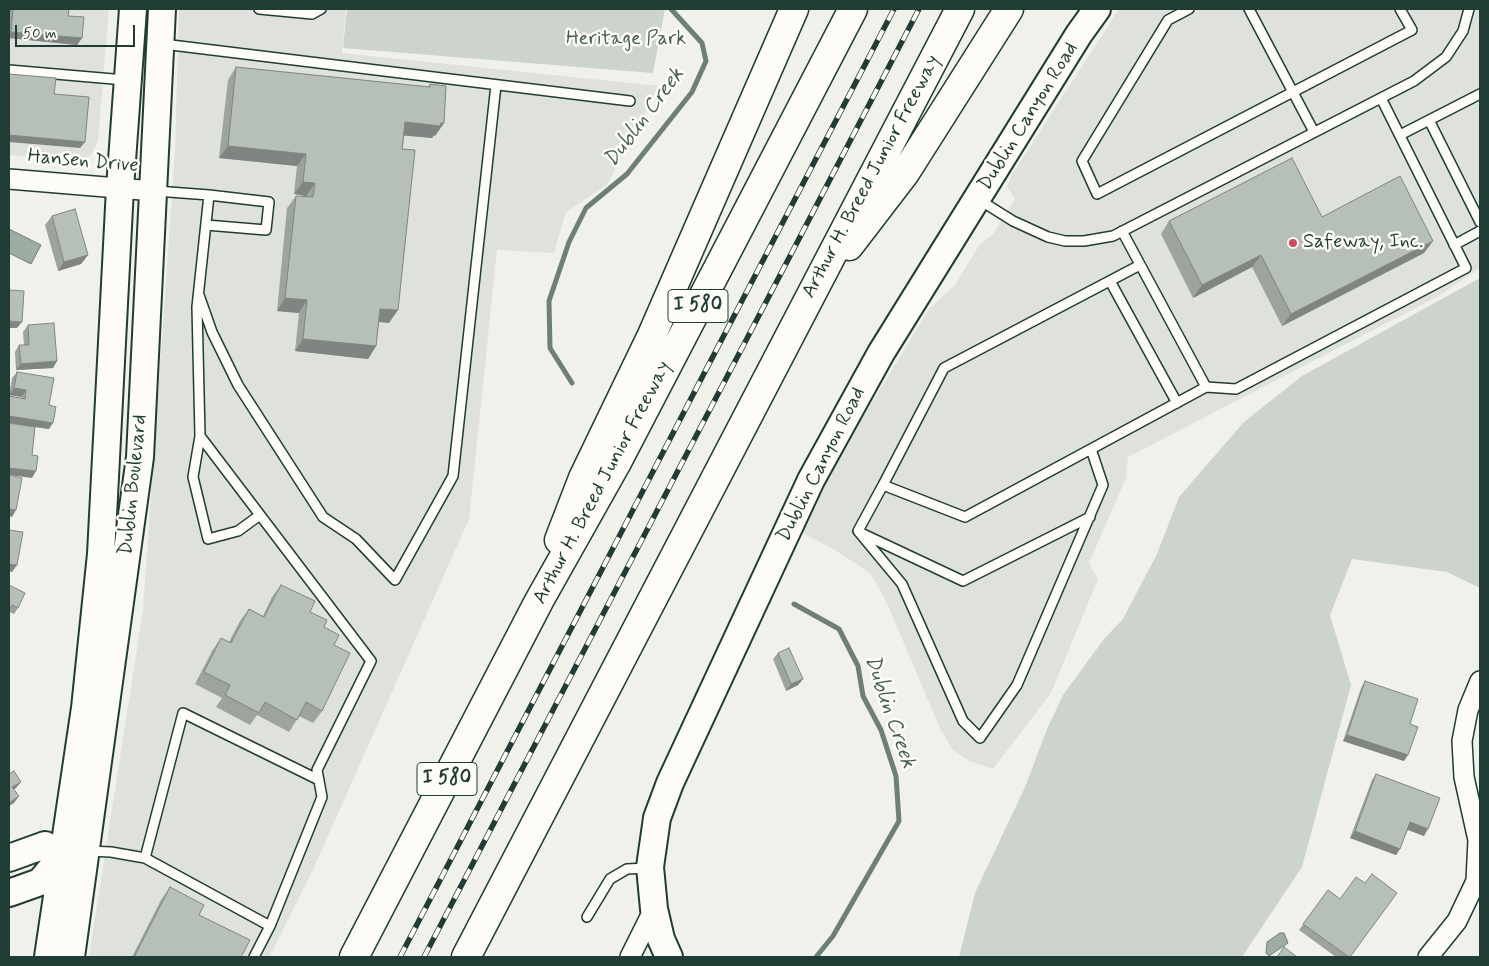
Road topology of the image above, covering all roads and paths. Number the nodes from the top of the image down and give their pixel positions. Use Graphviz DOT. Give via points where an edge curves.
graph roads {
  1 [pos="133,9"];
  2 [pos="162,9"];
  3 [pos="259,9"];
  4 [pos="321,9"];
  5 [pos="794,9"];
  6 [pos="853,9"];
  7 [pos="960,9"];
  8 [pos="1009,9"];
  9 [pos="1097,9"];
  10 [pos="1189,9"];
  11 [pos="1249,9"];
  12 [pos="1400,9"];
  13 [pos="1469,9"];
  14 [pos="275,10"];
  15 [pos="160,44"];
  16 [pos="9,70"];
  17 [pos="128,80"];
  18 [pos="496,85"];
  19 [pos="1293,92"];
  20 [pos="1480,94"];
  21 [pos="1381,98"];
  22 [pos="630,101"];
  23 [pos="1429,120"];
  24 [pos="1314,132"];
  25 [pos="1400,135"];
  26 [pos="9,179"];
  27 [pos="120,188"];
  28 [pos="154,191"];
  29 [pos="209,195"];
  30 [pos="978,199"];
  31 [pos="1480,222"];
  32 [pos="206,225"];
  33 [pos="1122,231"];
  34 [pos="1480,231"];
  35 [pos="1454,245"];
  36 [pos="1140,265"];
  37 [pos="822,274"];
  38 [pos="1110,281"];
  39 [pos="199,295"];
  40 [pos="1206,387"];
  41 [pos="1177,403"];
  42 [pos="200,436"];
  43 [pos="1091,449"];
  44 [pos="883,485"];
  45 [pos="260,515"];
  46 [pos="1090,517"];
  47 [pos="858,532"];
  48 [pos="539,601"];
  49 [pos="1480,682"];
  50 [pos="319,780"];
  51 [pos="75,852"];
  52 [pos="9,858"];
  53 [pos="145,858"];
  54 [pos="650,867"];
  55 [pos="9,893"];
  56 [pos="654,909"];
  57 [pos="587,917"];
  58 [pos="270,926"];
  59 [pos="48,957"];
  60 [pos="71,957"];
  61 [pos="254,957"];
  62 [pos="354,957"];
  63 [pos="466,957"];
  64 [pos="630,957"];
  65 [pos="669,957"];
  66 [pos="1428,957"];
  1 -- 17 [label="street, Dublin Boulevard"];
  2 -- 15 [label="street, Dublin Boulevard"];
  3 -- 14 [label="lane"];
  4 -- 14 [label="lane" via="312,14"];
  5 -- 48 [label="highway" via="652,335 583,478"];
  6 -- 48 [label="highway, Arthur H. Breed Junior Freeway / I 580" via="612,472"];
  7 -- 37 [label="highway, Arthur H. Breed Junior Freeway"];
  8 -- 37 [label="highway" via="905,174 868,224"];
  9 -- 30 [label="street, Dublin Canyon Road"];
  10 -- 19 [label="lane" via="1168,20 1082,161 1097,194"];
  11 -- 19 [label="lane"];
  12 -- 19 [label="lane" via="1412,30"];
  13 -- 21 [label="lane" via="1463,31 1446,57 1414,81"];
  15 -- 18 [label="lane"];
  15 -- 28 [label="street, Dublin Boulevard"];
  16 -- 17 [label="lane"];
  17 -- 27 [label="street, Dublin Boulevard"];
  18 -- 22 [label="lane"];
  18 -- 39 [label="lane" via="453,476 395,580 356,539 323,517 238,385 212,332"];
  19 -- 24 [label="lane"];
  20 -- 23 [label="lane"];
  21 -- 24 [label="lane"];
  21 -- 25 [label="lane"];
  23 -- 25 [label="lane"];
  23 -- 31 [label="lane"];
  24 -- 33 [label="lane"];
  25 -- 35 [label="lane"];
  26 -- 27 [label="street, Hansen Drive"];
  27 -- 28 [label="street, Hansen Drive"];
  27 -- 51 [label="street, Dublin Boulevard" via="101,554 85,708"];
  28 -- 29 [label="lane"];
  28 -- 51 [label="street, Dublin Boulevard" via="140,457"];
  29 -- 32 [label="lane"];
  29 -- 32 [label="lane" via="269,202 266,230"];
  30 -- 33 [label="lane" via="1013,221 1065,241 1113,236"];
  30 -- 54 [label="street, Dublin Canyon Road" via="882,353 811,480 665,794 654,831"];
  32 -- 39 [label="lane"];
  33 -- 36 [label="lane"];
  34 -- 35 [label="lane"];
  35 -- 40 [label="lane" via="1466,268 1236,388"];
  36 -- 38 [label="lane"];
  36 -- 40 [label="lane"];
  37 -- 63 [label="highway, Arthur H. Breed Junior Freeway"];
  38 -- 41 [label="lane"];
  38 -- 44 [label="lane" via="944,368"];
  39 -- 42 [label="lane"];
  40 -- 41 [label="lane"];
  41 -- 43 [label="lane"];
  42 -- 45 [label="lane"];
  42 -- 45 [label="lane" via="193,477 208,539 238,531"];
  43 -- 44 [label="lane" via="965,517"];
  43 -- 46 [label="lane" via="1103,485"];
  44 -- 47 [label="lane"];
  45 -- 50 [label="lane" via="371,661 316,770"];
  46 -- 47 [label="lane" via="963,581"];
  46 -- 47 [label="lane" via="1017,685 980,738 963,721 902,584"];
  48 -- 62 [label="highway, Arthur H. Breed Junior Freeway / I 580"];
  49 -- 66 [label="street" via="1468,710 1462,741 1464,777 1478,840 1476,881 1457,921"];
  50 -- 53 [label="lane" via="183,713"];
  50 -- 58 [label="lane" via="322,797"];
  51 -- 52 [label="street" via="44,845"];
  51 -- 53 [label="lane" via="111,852"];
  51 -- 55 [label="street" via="40,882"];
  51 -- 59 [label="street, Dublin Boulevard"];
  51 -- 60 [label="street, Dublin Boulevard"];
  53 -- 58 [label="lane"];
  54 -- 56 [label="street, Dublin Canyon Road"];
  54 -- 57 [label="lane" via="616,874 601,891"];
  56 -- 64 [label="street"];
  56 -- 65 [label="street, Dublin Canyon Road"];
  58 -- 61 [label="lane"];
}
